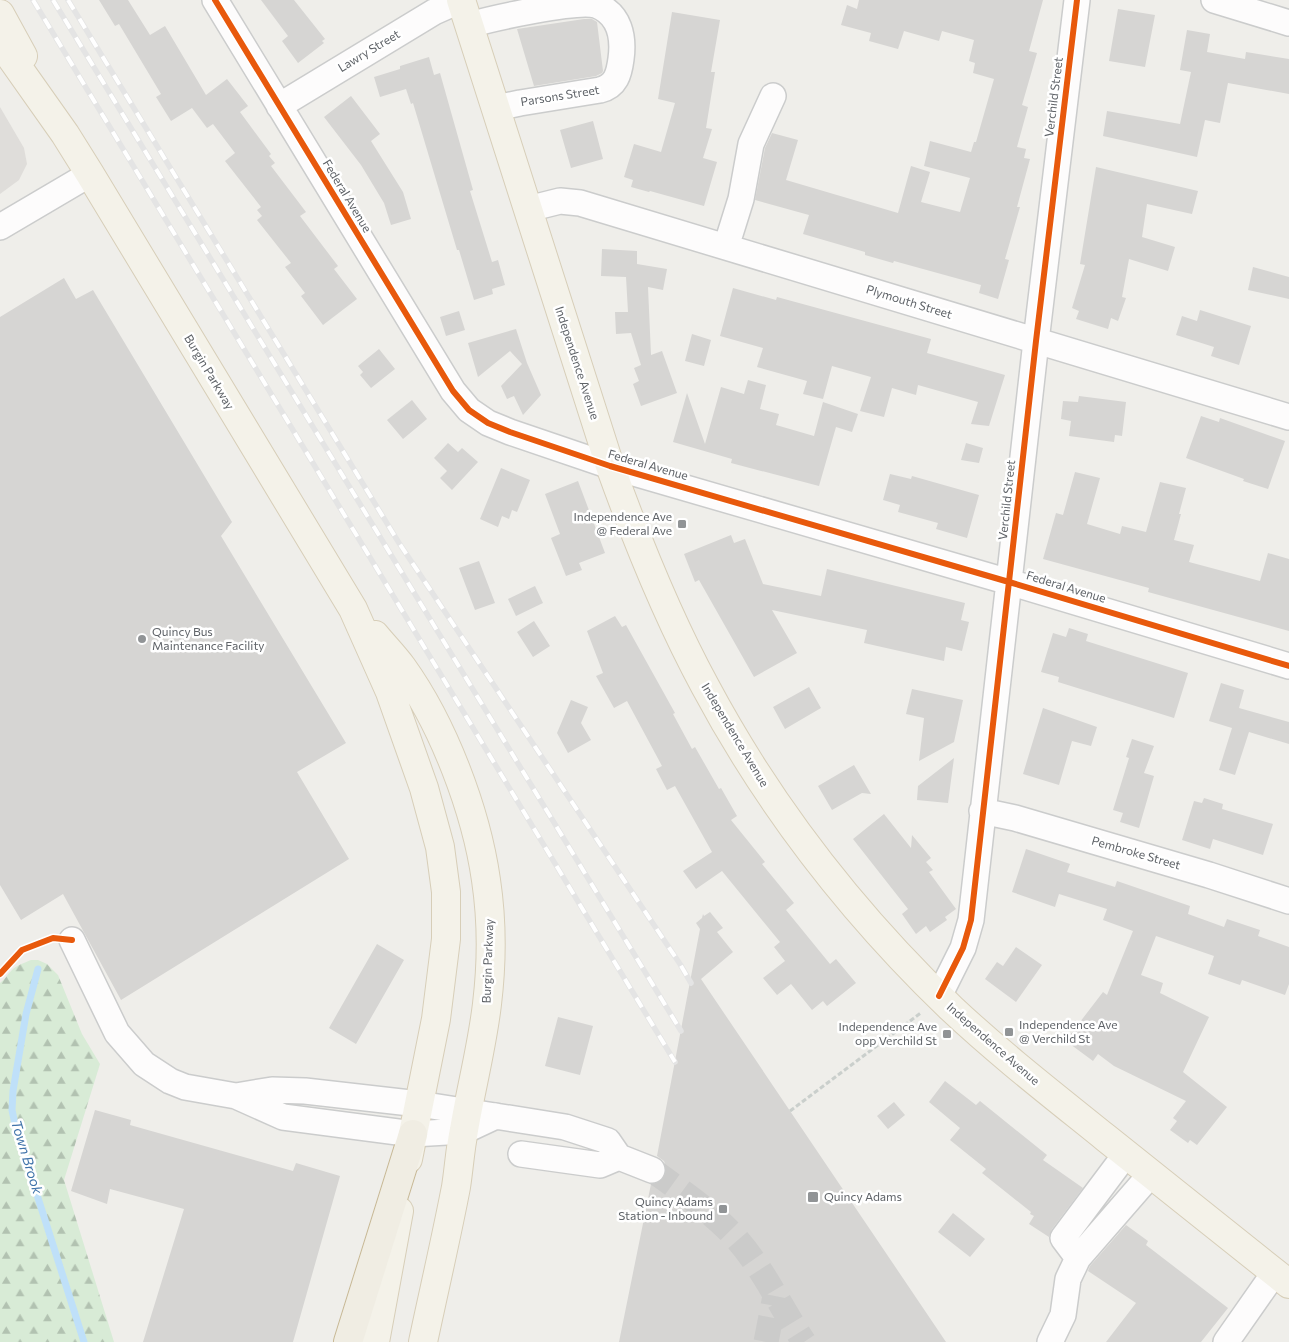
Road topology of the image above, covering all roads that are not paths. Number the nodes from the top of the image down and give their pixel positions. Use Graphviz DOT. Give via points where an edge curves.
graph roads {
  1 [pos="215,0"];
  2 [pos="1077,0"];
  3 [pos="1214,0"];
  4 [pos="464,8"];
  5 [pos="0,14"];
  6 [pos="1289,23"];
  7 [pos="0,42"];
  8 [pos="773,96"];
  9 [pos="279,106"];
  10 [pos="496,108"];
  11 [pos="65,134"];
  12 [pos="90,174"];
  13 [pos="528,209"];
  14 [pos="0,227"];
  15 [pos="726,247"];
  16 [pos="1036,341"];
  17 [pos="1289,416"];
  18 [pos="610,466"];
  19 [pos="1009,582"];
  20 [pos="353,609"];
  21 [pos="1289,666"];
  22 [pos="982,811"];
  23 [pos="1289,901"];
  24 [pos="72,940"];
  25 [pos="939,996"];
  26 [pos="236,1096"];
  27 [pos="419,1104"];
  28 [pos="466,1121"];
  29 [pos="565,1127"];
  30 [pos="413,1134"];
  31 [pos="522,1154"];
  32 [pos="1126,1154"];
  33 [pos="619,1157"];
  34 [pos="576,1162"];
  35 [pos="652,1170"];
  36 [pos="1151,1174"];
  37 [pos="1078,1258"];
  38 [pos="1282,1278"];
  39 [pos="348,1342"];
  40 [pos="375,1342"];
  41 [pos="424,1342"];
  42 [pos="1050,1342"];
  43 [pos="1226,1342"];
  1 -- 9 [label="street, Federal Avenue"];
  2 -- 16 [label="street, Verchild Street"];
  3 -- 6 [label="street"];
  4 -- 9 [label="street, Lawry Street" via="434,12"];
  4 -- 10 [label="main road, Independence Avenue"];
  4 -- 10 [label="street, Parsons Street" via="502,16 581,3 602,8 614,18 620,30 622,45 618,77 610,86"];
  5 -- 11 [label="main road, Burgin Parkway"];
  7 -- 11 [label="main road, Burgin Parkway"];
  8 -- 15 [label="street" via="752,144 741,199"];
  9 -- 18 [label="street, Federal Avenue" via="460,401 499,428"];
  10 -- 13 [label="main road, Independence Avenue"];
  11 -- 12 [label="main road, Burgin Parkway"];
  12 -- 14 [label="street"];
  12 -- 20 [label="main road, Burgin Parkway"];
  13 -- 15 [label="street, Plymouth Street" via="560,201 580,204"];
  13 -- 18 [label="main road, Independence Avenue"];
  15 -- 16 [label="street, Plymouth Street"];
  16 -- 17 [label="street, Plymouth Street"];
  16 -- 19 [label="street, Verchild Street"];
  18 -- 19 [label="street, Federal Avenue"];
  18 -- 25 [label="main road, Independence Avenue" via="659,591 697,672 739,745 835,882"];
  19 -- 21 [label="street, Federal Avenue"];
  19 -- 22 [label="street, Verchild Street"];
  20 -- 27 [label="main road, Burgin Parkway" via="390,692 424,788 440,847 446,892 446,940 442,980"];
  20 -- 28 [label="main road, Burgin Parkway" via="402,667 426,706 447,748 481,851 489,902 490,966 486,1013"];
  22 -- 23 [label="street, Pembroke Street" via="1015,818"];
  22 -- 25 [label="street, Verchild Street" via="971,920 963,948"];
  24 -- 26 [label="street" via="111,1024 144,1064 185,1087"];
  25 -- 32 [label="main road, Independence Avenue" via="1037,1083"];
  26 -- 27 [label="street" via="272,1090 305,1091"];
  26 -- 30 [label="street" via="283,1117"];
  27 -- 28 [label="street"];
  27 -- 30 [label="main road, Burgin Parkway"];
  28 -- 29 [label="street" via="496,1116"];
  28 -- 30 [label="street"];
  28 -- 41 [label="main road, Burgin Parkway"];
  29 -- 33 [label="street" via="608,1141"];
  29 -- 34 [label="street" via="576,1145"];
  30 -- 39 [label="highway"];
  30 -- 40 [label="main road, Burgin Parkway"];
  31 -- 34 [label="street"];
  32 -- 36 [label="main road, Independence Avenue"];
  32 -- 37 [label="street" via="1062,1238"];
  33 -- 34 [label="street" via="600,1165"];
  33 -- 35 [label="street"];
  36 -- 37 [label="street"];
  36 -- 38 [label="main road, Independence Avenue"];
  37 -- 42 [label="street" via="1068,1279 1063,1315"];
  38 -- 43 [label="street"];
}
